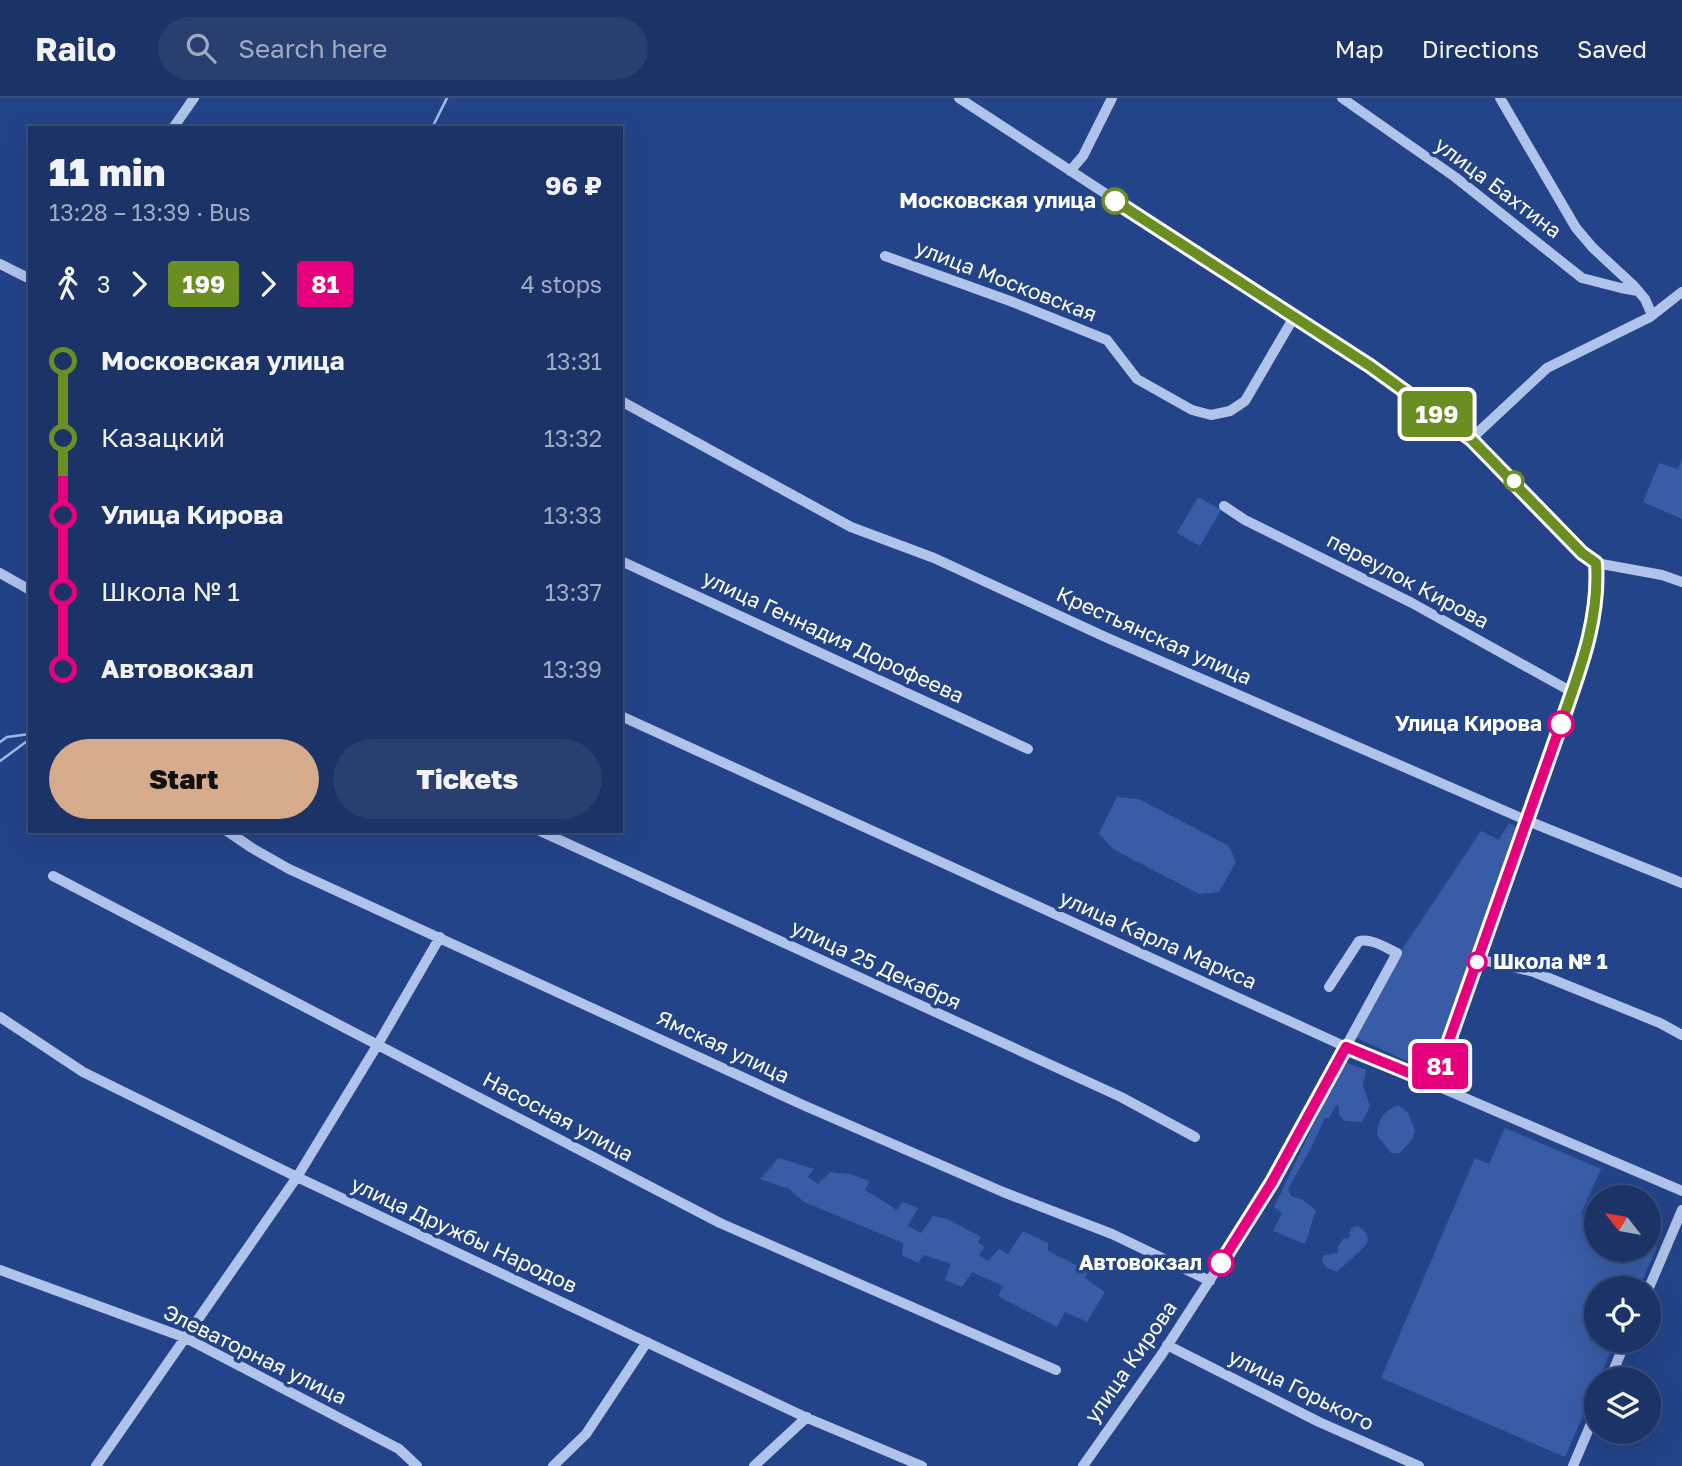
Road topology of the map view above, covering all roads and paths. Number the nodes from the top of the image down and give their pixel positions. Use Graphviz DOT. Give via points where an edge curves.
graph roads {
  1 [pos="194,98"];
  2 [pos="959,98"];
  3 [pos="1112,98"];
  4 [pos="1342,98"];
  5 [pos="1500,98"];
  6 [pos="174,126"];
  7 [pos="1070,171"];
  8 [pos="885,256"];
  9 [pos="0,264"];
  10 [pos="28,278"];
  11 [pos="1638,290"];
  12 [pos="1682,292"];
  13 [pos="1652,315"];
  14 [pos="1294,317"];
  15 [pos="623,402"];
  16 [pos="1471,439"];
  17 [pos="1224,506"];
  18 [pos="623,562"];
  19 [pos="1596,563"];
  20 [pos="0,573"];
  21 [pos="1682,582"];
  22 [pos="28,589"];
  23 [pos="1572,692"];
  24 [pos="623,717"];
  25 [pos="1028,749"];
  26 [pos="1528,821"];
  27 [pos="231,833"];
  28 [pos="548,833"];
  29 [pos="53,876"];
  30 [pos="1682,883"];
  31 [pos="440,937"];
  32 [pos="1478,959"];
  33 [pos="1329,987"];
  34 [pos="0,1017"];
  35 [pos="1682,1035"];
  36 [pos="378,1044"];
  37 [pos="1346,1047"];
  38 [pos="1434,1083"];
  39 [pos="1195,1136"];
  40 [pos="297,1177"];
  41 [pos="1682,1191"];
  42 [pos="1682,1210"];
  43 [pos="0,1270"];
  44 [pos="1654,1276"];
  45 [pos="1210,1281"];
  46 [pos="186,1338"];
  47 [pos="647,1342"];
  48 [pos="1167,1345"];
  49 [pos="1056,1370"];
  50 [pos="807,1417"];
  51 [pos="1584,1440"];
  52 [pos="96,1466"];
  53 [pos="417,1466"];
  54 [pos="553,1466"];
  55 [pos="754,1466"];
  56 [pos="922,1466"];
  57 [pos="1083,1466"];
  58 [pos="1419,1466"];
  59 [pos="1573,1466"];
  1 -- 6 [label="street"];
  2 -- 7 [label="street"];
  3 -- 7 [label="street" via="1083,156"];
  4 -- 11 [label="street, улица Бахтина" via="1455,177 1582,278"];
  5 -- 11 [label="street" via="1576,228"];
  7 -- 14 [label="street"];
  8 -- 14 [label="street, улица Московская" via="1107,340 1137,379 1192,410 1211,415 1230,411 1245,401"];
  9 -- 10 [label="street"];
  11 -- 13 [label="street"];
  12 -- 13 [label="street"];
  13 -- 16 [label="street" via="1547,368"];
  14 -- 16 [label="street"];
  15 -- 26 [label="street, Крестьянская улица" via="851,527 934,558"];
  16 -- 19 [label="street"];
  17 -- 23 [label="street, переулок Кирова"];
  18 -- 25 [label="street, улица Геннадия Дорофеева"];
  19 -- 21 [label="street"];
  19 -- 23 [label="street" via="1595,614"];
  20 -- 22 [label="street"];
  23 -- 26 [label="street"];
  24 -- 37 [label="street, улица Карла Маркса"];
  26 -- 30 [label="street, Крестьянская улица"];
  26 -- 32 [label="street"];
  27 -- 31 [label="street, Ямская улица" via="289,869"];
  28 -- 39 [label="street, улица 25 Декабря" via="1121,1097"];
  29 -- 36 [label="street, Насосная улица"];
  31 -- 36 [label="street"];
  31 -- 45 [label="street, Ямская улица" via="803,1105 1112,1234"];
  32 -- 35 [label="street" via="1534,972"];
  32 -- 38 [label="street"];
  33 -- 37 [label="street, улица Кирова" via="1359,941 1397,953"];
  34 -- 40 [label="street, улица Дружбы Народов" via="82,1072"];
  36 -- 40 [label="street"];
  36 -- 49 [label="street, Насосная улица" via="720,1223"];
  37 -- 38 [label="street, улица Карла Маркса"];
  37 -- 45 [label="street, улица Кирова" via="1272,1182"];
  38 -- 41 [label="street, улица Карла Маркса"];
  40 -- 46 [label="street"];
  40 -- 47 [label="street, улица Дружбы Народов"];
  42 -- 44 [label="street"];
  43 -- 46 [label="street, Элеваторная улица"];
  45 -- 48 [label="street, улица Кирова"];
  46 -- 52 [label="street"];
  46 -- 53 [label="street, Элеваторная улица" via="399,1449"];
  47 -- 50 [label="street, улица Дружбы Народов"];
  47 -- 54 [label="street" via="586,1434"];
  48 -- 57 [label="street, улица Кирова"];
  48 -- 58 [label="street, улица Горького" via="1319,1422"];
  50 -- 55 [label="street"];
  50 -- 56 [label="street, улица Дружбы Народов"];
  51 -- 59 [label="street"];
}
